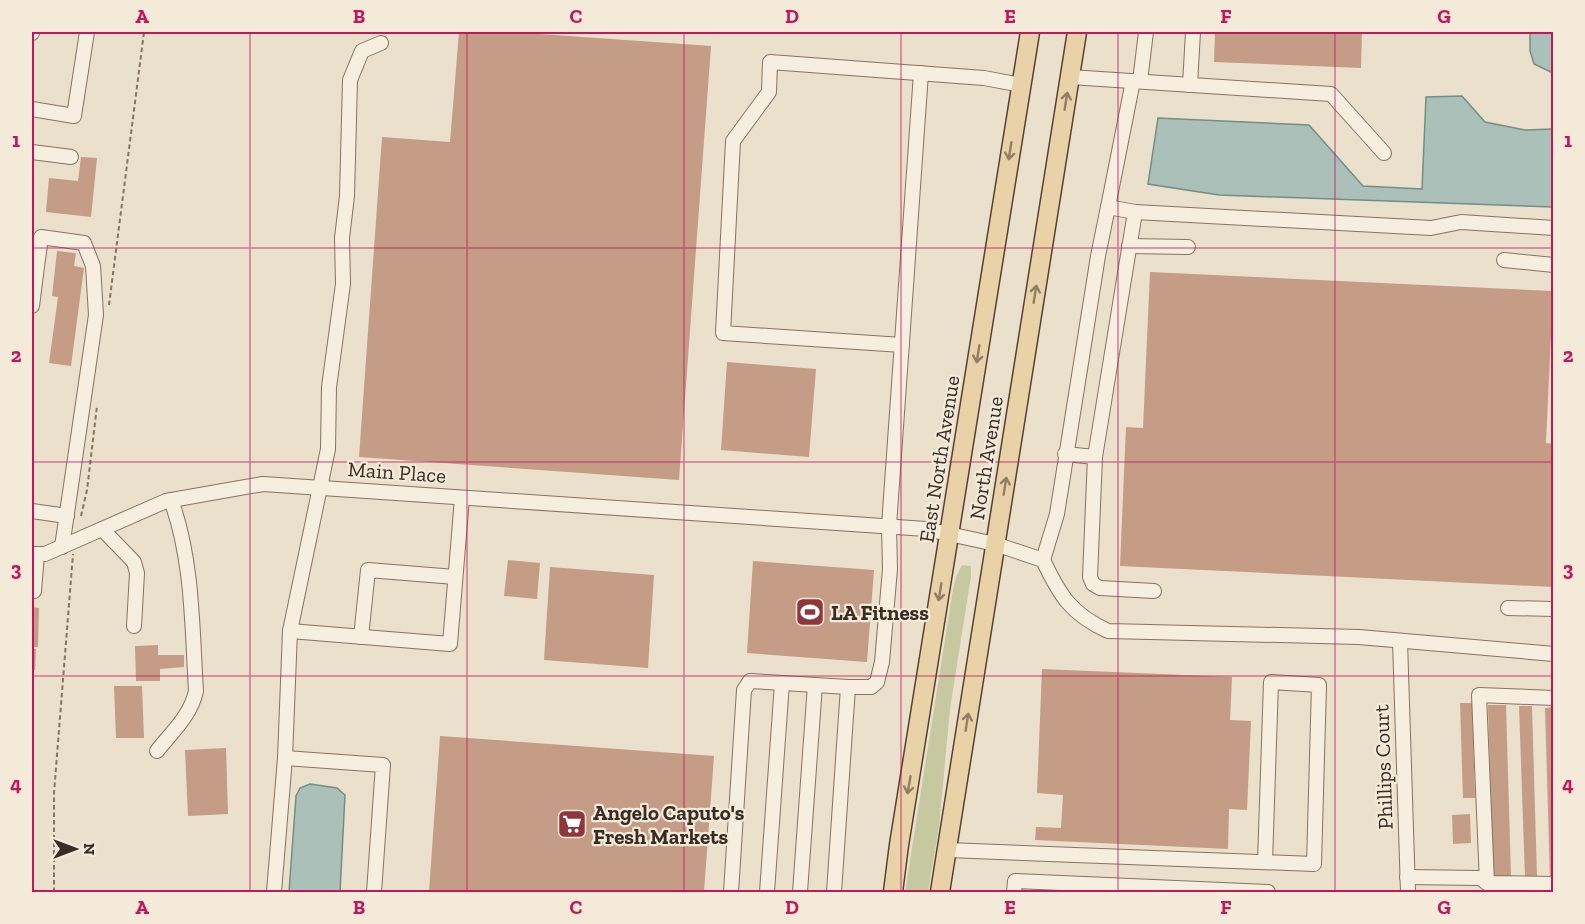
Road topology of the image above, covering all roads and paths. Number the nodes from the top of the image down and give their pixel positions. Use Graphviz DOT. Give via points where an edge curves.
graph roads {
  1 [pos="87,32"];
  2 [pos="144,32"];
  3 [pos="1029,32"];
  4 [pos="1077,32"];
  5 [pos="1146,32"];
  6 [pos="1193,32"];
  7 [pos="381,43"];
  8 [pos="921,73"];
  9 [pos="1070,77"];
  10 [pos="1137,81"];
  11 [pos="1021,85"];
  12 [pos="1190,85"];
  13 [pos="32,109"];
  14 [pos="32,152"];
  15 [pos="1384,153"];
  16 [pos="71,157"];
  17 [pos="1108,207"];
  18 [pos="1135,212"];
  19 [pos="1554,228"];
  20 [pos="1129,246"];
  21 [pos="1188,247"];
  22 [pos="1504,260"];
  23 [pos="1554,265"];
  24 [pos="34,274"];
  25 [pos="110,304"];
  26 [pos="32,306"];
  27 [pos="902,345"];
  28 [pos="98,397"];
  29 [pos="1065,454"];
  30 [pos="1095,457"];
  31 [pos="319,488"];
  32 [pos="462,498"];
  33 [pos="171,500"];
  34 [pos="32,511"];
  35 [pos="73,519"];
  36 [pos="889,526"];
  37 [pos="102,529"];
  38 [pos="950,535"];
  39 [pos="995,544"];
  40 [pos="68,549"];
  41 [pos="34,554"];
  42 [pos="1043,560"];
  43 [pos="455,577"];
  44 [pos="32,591"];
  45 [pos="1154,591"];
  46 [pos="1508,608"];
  47 [pos="1554,609"];
  48 [pos="134,626"];
  49 [pos="290,631"];
  50 [pos="361,637"];
  51 [pos="1400,641"];
  52 [pos="1554,654"];
  53 [pos="782,683"];
  54 [pos="815,685"];
  55 [pos="848,687"];
  56 [pos="1554,698"];
  57 [pos="157,751"];
  58 [pos="285,758"];
  59 [pos="947,850"];
  60 [pos="1265,862"];
  61 [pos="1407,878"];
  62 [pos="1487,883"];
  63 [pos="1554,884"];
  64 [pos="54,892"];
  65 [pos="274,892"];
  66 [pos="374,892"];
  67 [pos="731,892"];
  68 [pos="767,892"];
  69 [pos="800,892"];
  70 [pos="834,892"];
  71 [pos="893,892"];
  72 [pos="940,892"];
  73 [pos="1014,892"];
  74 [pos="1268,892"];
  75 [pos="1408,892"];
  1 -- 13 [label="street" via="74,116"];
  2 -- 25 [label="path"];
  3 -- 11 [label="main road, East North Avenue"];
  4 -- 9 [label="main road, North Avenue"];
  5 -- 10 [label="street"];
  6 -- 12 [label="street"];
  7 -- 31 [label="street" via="362,51 350,80 343,284 329,387 328,449"];
  8 -- 11 [label="street"];
  8 -- 27 [label="street"];
  8 -- 27 [label="street" via="770,62 770,92 733,141 723,333"];
  9 -- 10 [label="street"];
  39 -- 9 [label="main road, North Avenue, one-way"];
  10 -- 12 [label="street"];
  10 -- 17 [label="street"];
  11 -- 38 [label="main road, East North Avenue, one-way"];
  12 -- 15 [label="street" via="1331,94"];
  14 -- 16 [label="street"];
  17 -- 18 [label="street"];
  17 -- 29 [label="street"];
  18 -- 19 [label="street" via="1431,228 1461,222"];
  18 -- 20 [label="street"];
  20 -- 21 [label="street"];
  20 -- 30 [label="street"];
  22 -- 23 [label="street"];
  24 -- 26 [label="street"];
  24 -- 35 [label="street" via="41,237 84,243 93,266 96,315"];
  27 -- 36 [label="street"];
  28 -- 35 [label="path" via="87,490"];
  29 -- 30 [label="street"];
  29 -- 42 [label="street" via="1057,514"];
  30 -- 45 [label="street" via="1090,577 1100,588"];
  31 -- 32 [label="street, Main Place"];
  31 -- 33 [label="street, Main Place" via="263,484"];
  31 -- 49 [label="street"];
  32 -- 36 [label="street, Main Place"];
  32 -- 43 [label="street"];
  33 -- 37 [label="street, Main Place"];
  33 -- 57 [label="street" via="181,526 188,577 196,691 187,715"];
  34 -- 35 [label="street"];
  35 -- 40 [label="street"];
  36 -- 38 [label="street, Main Place"];
  36 -- 55 [label="street" via="890,569 880,673 871,687"];
  37 -- 40 [label="street, Main Place"];
  37 -- 48 [label="street" via="134,562"];
  38 -- 39 [label="street, Main Place"];
  38 -- 71 [label="main road, East North Avenue, one-way"];
  39 -- 42 [label="street, Main Place"];
  59 -- 39 [label="main road, North Avenue, one-way"];
  40 -- 41 [label="street, Main Place"];
  40 -- 64 [label="path" via="54,793"];
  41 -- 44 [label="street"];
  42 -- 51 [label="street" via="1056,588 1072,609 1108,631"];
  43 -- 50 [label="street" via="368,570"];
  43 -- 50 [label="street" via="450,644"];
  46 -- 47 [label="street"];
  49 -- 50 [label="street"];
  49 -- 58 [label="street"];
  51 -- 52 [label="street"];
  51 -- 61 [label="street, Phillips Court"];
  53 -- 54 [label="street"];
  53 -- 67 [label="street" via="750,681 744,690"];
  53 -- 68 [label="street"];
  54 -- 55 [label="street"];
  54 -- 69 [label="street"];
  55 -- 70 [label="street"];
  56 -- 62 [label="street" via="1479,695"];
  58 -- 65 [label="street"];
  58 -- 66 [label="street" via="383,765"];
  59 -- 60 [label="street"];
  59 -- 72 [label="main road, North Avenue"];
  60 -- 60 [label="street" via="1314,864 1319,685 1271,682"];
  61 -- 62 [label="street" via="1480,878"];
  61 -- 75 [label="street, Phillips Court"];
  62 -- 63 [label="street"];
  73 -- 74 [label="street" via="1015,881"];
}
